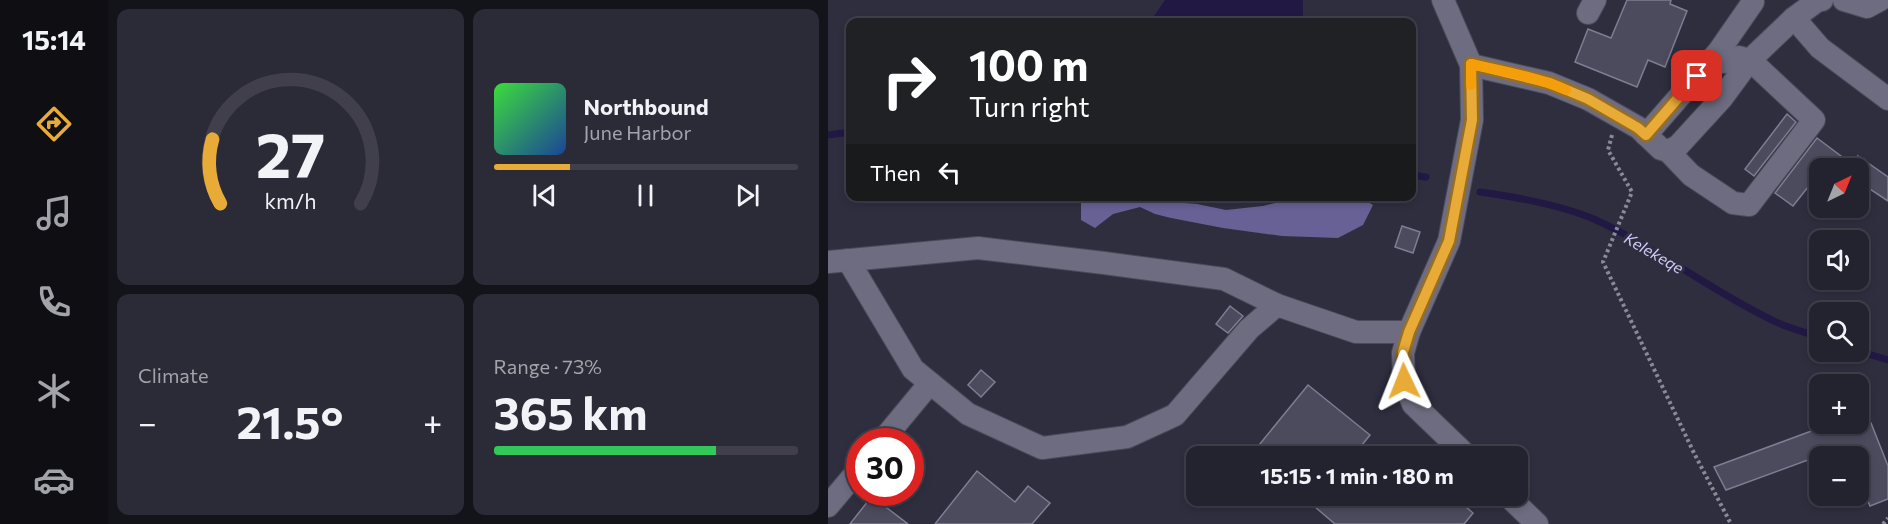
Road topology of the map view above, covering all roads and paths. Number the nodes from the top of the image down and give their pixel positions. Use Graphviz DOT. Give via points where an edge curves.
graph roads {
  1 [pos="1443,0"];
  2 [pos="1822,0"];
  3 [pos="1844,0"];
  4 [pos="1880,0"];
  5 [pos="1751,1"];
  6 [pos="1787,24"];
  7 [pos="1750,60"];
  8 [pos="1710,61"];
  9 [pos="1471,64"];
  10 [pos="1888,99"];
  11 [pos="1617,117"];
  12 [pos="1646,135"];
  13 [pos="1668,151"];
  14 [pos="838,261"];
  15 [pos="1277,306"];
  16 [pos="1409,332"];
  17 [pos="930,382"];
  18 [pos="893,428"];
  19 [pos="1457,446"];
  20 [pos="846,485"];
  21 [pos="828,506"];
  22 [pos="1518,506"];
  23 [pos="1888,518"];
  24 [pos="1537,524"];
  25 [pos="1731,524"];
  26 [pos="1883,524"];
  1 -- 9 [label="street"];
  2 -- 6 [label="street"];
  3 -- 4 [label="street" via="1867,7"];
  5 -- 6 [label="street"];
  5 -- 8 [label="street"];
  6 -- 7 [label="street"];
  6 -- 10 [label="street"];
  7 -- 8 [label="street" via="1739,57 1726,62"];
  7 -- 13 [label="street" via="1722,98 1678,146"];
  7 -- 13 [label="street" via="1814,120 1749,205 1732,203 1691,175"];
  8 -- 12 [label="street"];
  9 -- 11 [label="street" via="1550,83"];
  9 -- 16 [label="street" via="1472,120 1449,241"];
  11 -- 12 [label="street"];
  11 -- 25 [label="path" via="1608,150 1632,192 1603,262"];
  12 -- 13 [label="street"];
  14 -- 15 [label="street" via="978,248 1224,279"];
  14 -- 17 [label="street" via="913,369"];
  15 -- 16 [label="street" via="1356,332"];
  15 -- 17 [label="street" via="1249,328 1175,415 1127,437 1042,448 968,414"];
  16 -- 19 [label="street" via="1403,352 1404,381 1413,404"];
  17 -- 18 [label="street"];
  20 -- 21 [label="street"];
  22 -- 24 [label="street"];
  23 -- 26 [label="path"];
}
